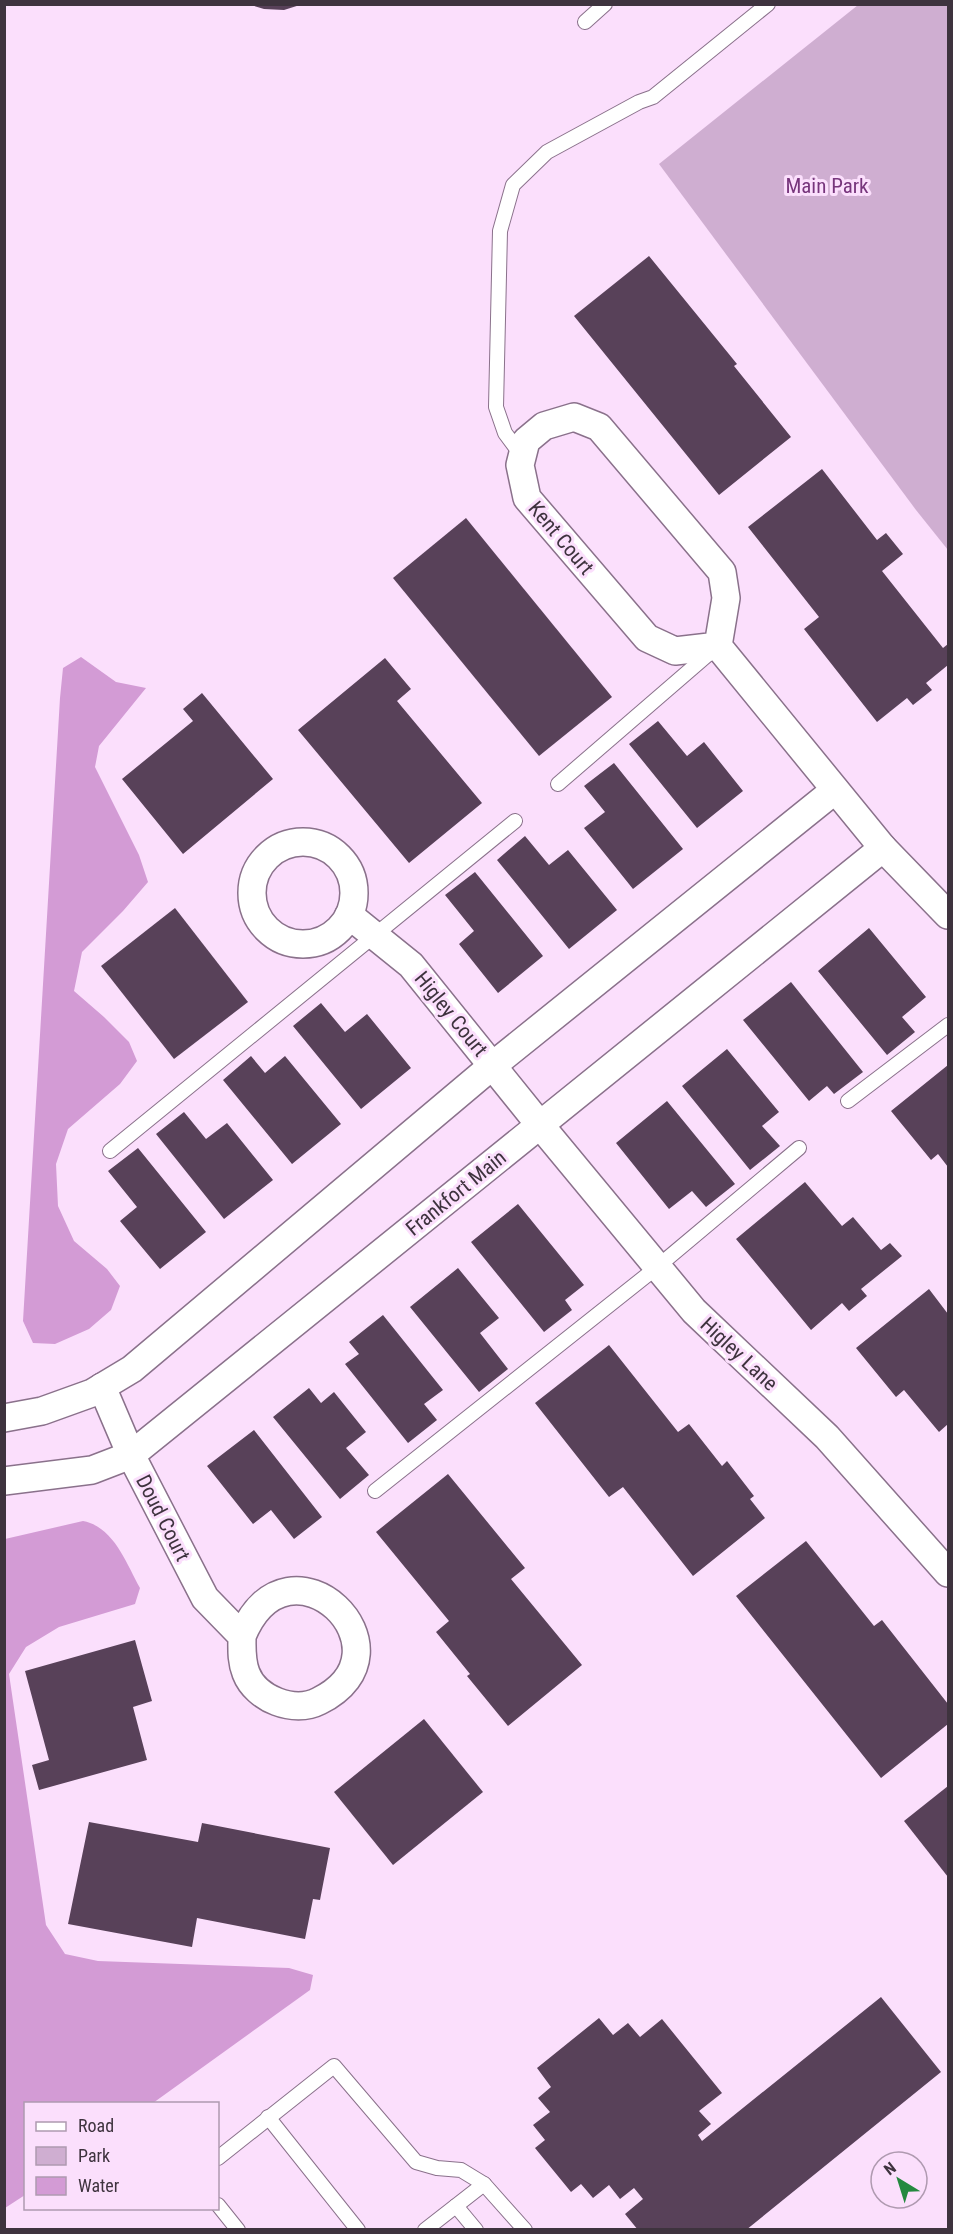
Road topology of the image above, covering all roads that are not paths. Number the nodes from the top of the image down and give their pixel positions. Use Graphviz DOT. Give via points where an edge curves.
graph roads {
  1 [pos="605,4"];
  2 [pos="768,4"];
  3 [pos="585,22"];
  4 [pos="522,456"];
  5 [pos="718,646"];
  6 [pos="558,784"];
  7 [pos="836,790"];
  8 [pos="515,821"];
  9 [pos="883,848"];
  10 [pos="349,915"];
  11 [pos="948,915"];
  12 [pos="375,935"];
  13 [pos="948,1025"];
  14 [pos="492,1066"];
  15 [pos="848,1101"];
  16 [pos="540,1125"];
  17 [pos="799,1148"];
  18 [pos="110,1151"];
  19 [pos="656,1268"];
  20 [pos="102,1387"];
  21 [pos="4,1418"];
  22 [pos="131,1455"];
  23 [pos="4,1481"];
  24 [pos="375,1491"];
  25 [pos="948,1573"];
  26 [pos="242,1636"];
  27 [pos="268,2117"];
  28 [pos="219,2157"];
  29 [pos="484,2184"];
  30 [pos="219,2206"];
  31 [pos="456,2206"];
  32 [pos="238,2229"];
  33 [pos="358,2229"];
  34 [pos="425,2229"];
  35 [pos="476,2229"];
  36 [pos="525,2229"];
  1 -- 3 [label="lane"];
  2 -- 4 [label="lane" via="652,97 547,152 513,185 500,231 496,407 505,434"];
  4 -- 5 [label="street, Kent Court" via="520,465 527,498 647,638 675,651"];
  4 -- 5 [label="street" via="526,441 544,426 574,417 599,427 722,572 726,598"];
  5 -- 6 [label="lane"];
  5 -- 7 [label="street"];
  7 -- 9 [label="street"];
  7 -- 14 [label="street"];
  8 -- 12 [label="lane"];
  9 -- 11 [label="street"];
  9 -- 16 [label="street, Frankfort Main"];
  10 -- 12 [label="street, Higley Court"];
  12 -- 14 [label="street, Higley Court" via="411,965"];
  12 -- 18 [label="lane"];
  13 -- 15 [label="lane"];
  14 -- 16 [label="street, Higley Court"];
  14 -- 20 [label="street" via="132,1369"];
  16 -- 19 [label="street, Higley Lane"];
  16 -- 22 [label="street, Frankfort Main"];
  17 -- 19 [label="lane"];
  19 -- 24 [label="lane"];
  19 -- 25 [label="street, Higley Lane" via="694,1311 827,1437"];
  20 -- 21 [label="street" via="42,1411"];
  20 -- 22 [label="street, Doud Court"];
  22 -- 23 [label="street, Frankfort Main" via="92,1470"];
  22 -- 26 [label="street, Doud Court" via="205,1598"];
  26 -- 26 [label="street" via="241,1656 247,1675 259,1691 275,1702 314,1704 332,1695 346,1681 354,1663 352,1627 328,1599 312,1593 276,1596 249,1620"];
  27 -- 28 [label="lane"];
  27 -- 29 [label="lane" via="334,2066 416,2162 461,2170"];
  27 -- 33 [label="lane"];
  29 -- 31 [label="lane"];
  29 -- 36 [label="lane"];
  30 -- 32 [label="lane"];
  31 -- 34 [label="lane"];
  31 -- 35 [label="lane"];
}
